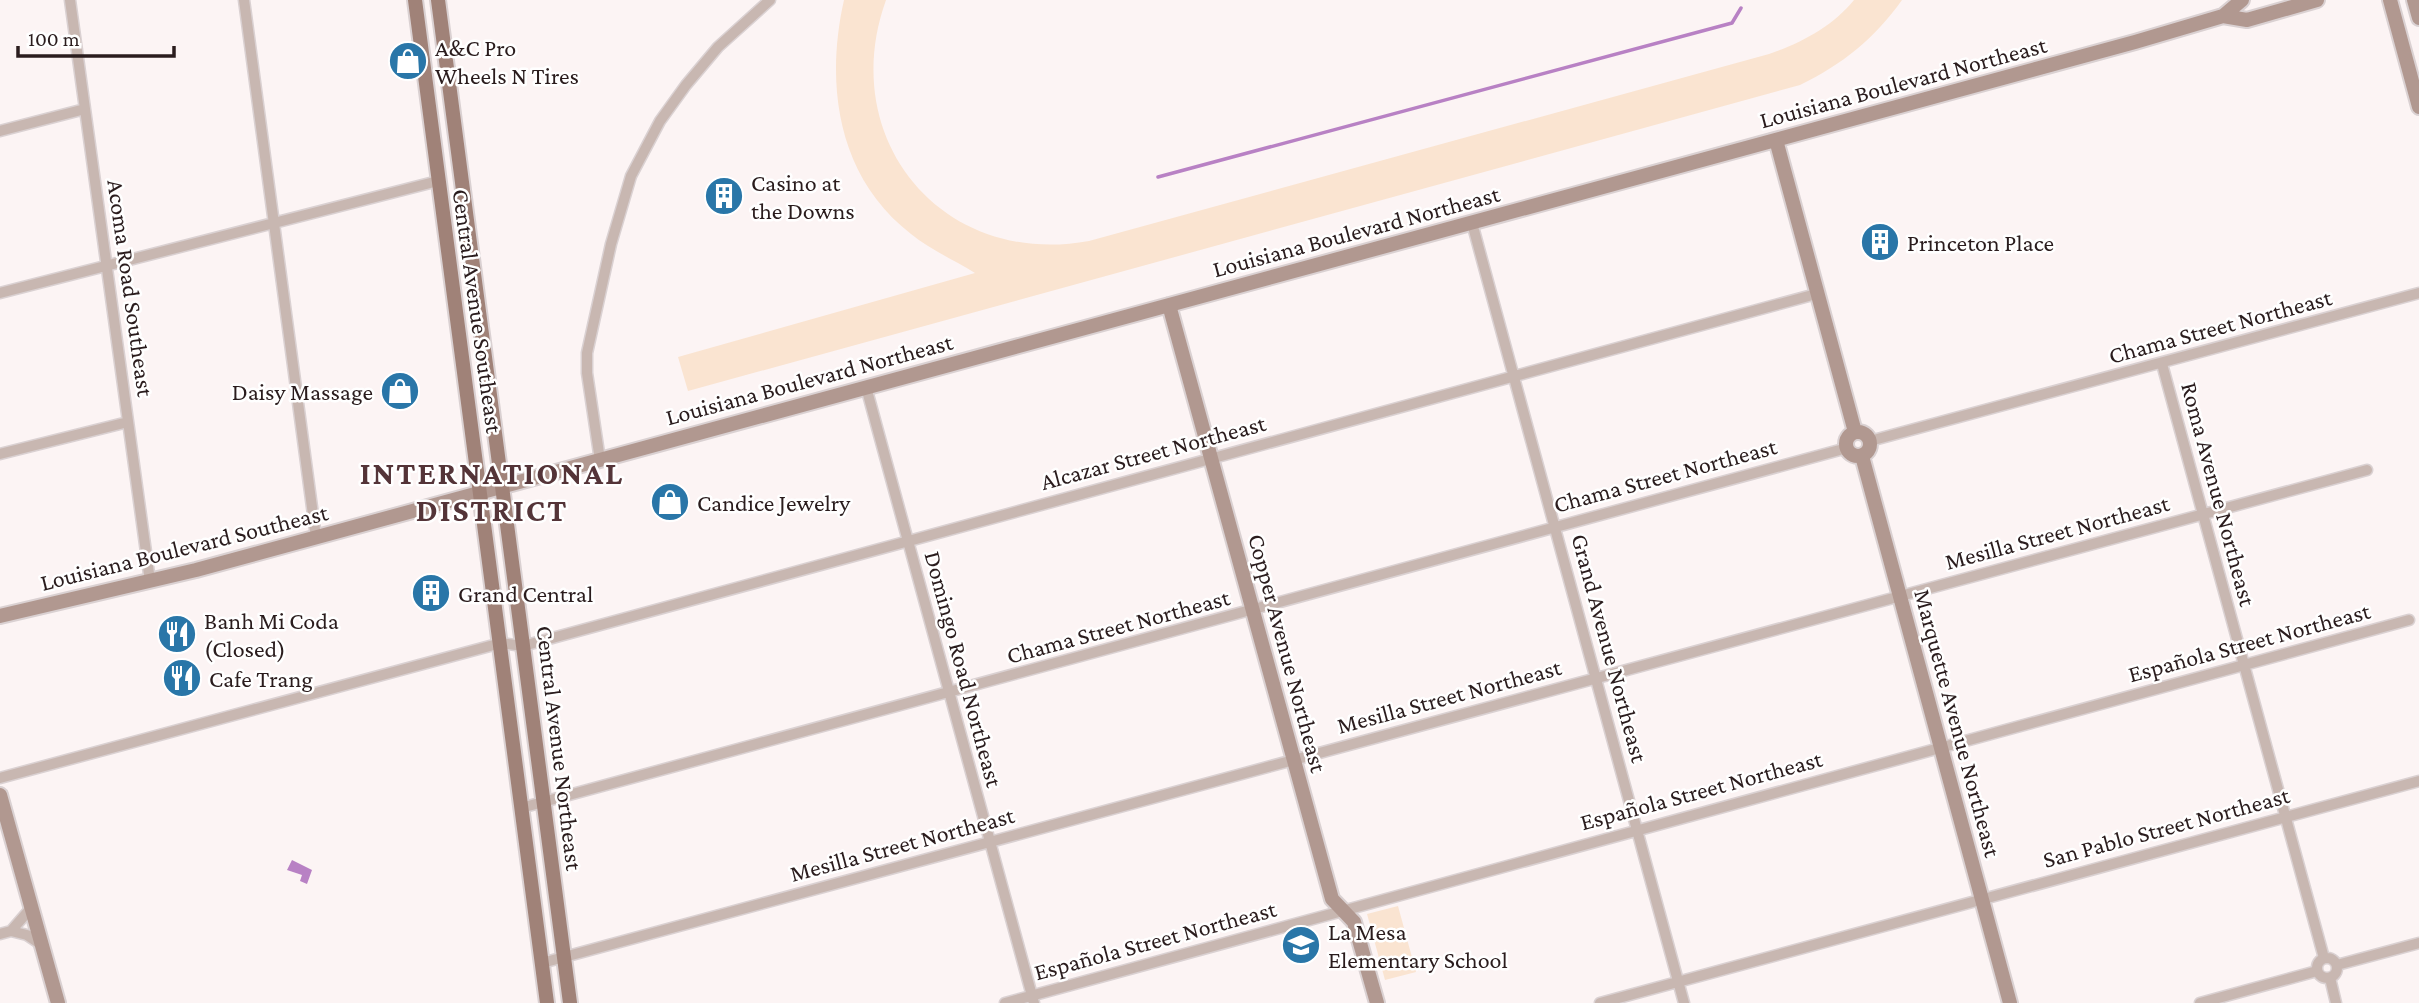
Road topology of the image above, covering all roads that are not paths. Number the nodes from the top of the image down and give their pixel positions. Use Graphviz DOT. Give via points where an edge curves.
graph roads {
  1 [pos="70,0"];
  2 [pos="244,0"];
  3 [pos="415,0"];
  4 [pos="438,0"];
  5 [pos="770,0"];
  6 [pos="2242,0"];
  7 [pos="2317,0"];
  8 [pos="2390,0"];
  9 [pos="2414,0"];
  10 [pos="2222,16"];
  11 [pos="2419,19"];
  12 [pos="2419,107"];
  13 [pos="85,109"];
  14 [pos="0,131"];
  15 [pos="1776,140"];
  16 [pos="438,181"];
  17 [pos="1472,223"];
  18 [pos="274,224"];
  19 [pos="107,266"];
  20 [pos="0,293"];
  21 [pos="2419,293"];
  22 [pos="1816,294"];
  23 [pos="1169,306"];
  24 [pos="2162,364"];
  25 [pos="1514,375"];
  26 [pos="866,387"];
  27 [pos="128,422"];
  28 [pos="1855,432"];
  29 [pos="1870,441"];
  30 [pos="1847,448"];
  31 [pos="0,454"];
  32 [pos="1862,456"];
  33 [pos="1211,457"];
  34 [pos="600,460"];
  35 [pos="2367,470"];
  36 [pos="501,487"];
  37 [pos="480,492"];
  38 [pos="2202,514"];
  39 [pos="1555,527"];
  40 [pos="316,537"];
  41 [pos="908,541"];
  42 [pos="150,581"];
  43 [pos="1900,596"];
  44 [pos="1254,611"];
  45 [pos="0,616"];
  46 [pos="2409,620"];
  47 [pos="501,643"];
  48 [pos="523,646"];
  49 [pos="2244,664"];
  50 [pos="1597,679"];
  51 [pos="949,694"];
  52 [pos="1941,746"];
  53 [pos="1293,760"];
  54 [pos="0,778"];
  55 [pos="2419,780"];
  56 [pos="0,795"];
  57 [pos="544,804"];
  58 [pos="521,808"];
  59 [pos="2285,816"];
  60 [pos="1638,830"];
  61 [pos="990,842"];
  62 [pos="1983,900"];
  63 [pos="31,908"];
  64 [pos="1346,910"];
  65 [pos="5,932"];
  66 [pos="2419,943"];
  67 [pos="42,946"];
  68 [pos="564,957"];
  69 [pos="2324,958"];
  70 [pos="541,963"];
  71 [pos="2337,965"];
  72 [pos="2317,971"];
  73 [pos="2330,978"];
  74 [pos="1678,982"];
  75 [pos="1033,999"];
  76 [pos="58,1003"];
  77 [pos="547,1003"];
  78 [pos="570,1003"];
  79 [pos="1005,1003"];
  80 [pos="1377,1003"];
  81 [pos="1600,1003"];
  82 [pos="1684,1003"];
  83 [pos="2010,1003"];
  84 [pos="2200,1003"];
  85 [pos="2336,1003"];
  1 -- 13 [label="street, Acoma Road Southeast"];
  2 -- 18 [label="street"];
  3 -- 16 [label="main road, Central Avenue Southeast"];
  4 -- 36 [label="main road, Central Avenue Northeast"];
  5 -- 34 [label="street" via="718,47 686,85 660,121 631,176 587,353"];
  6 -- 10 [label="main road, Louisiana Boulevard Northeast"];
  7 -- 10 [label="main road, Louisiana Boulevard Northeast" via="2247,20"];
  8 -- 12 [label="main road"];
  9 -- 11 [label="main road"];
  10 -- 15 [label="main road, Louisiana Boulevard Northeast"];
  13 -- 14 [label="street"];
  13 -- 19 [label="street, Acoma Road Southeast"];
  15 -- 17 [label="main road, Louisiana Boulevard Northeast"];
  15 -- 22 [label="main road"];
  16 -- 18 [label="street"];
  16 -- 37 [label="main road, Central Avenue Southeast"];
  17 -- 23 [label="main road, Louisiana Boulevard Northeast"];
  17 -- 25 [label="street, Grand Avenue Northeast"];
  18 -- 19 [label="street"];
  18 -- 40 [label="street"];
  19 -- 20 [label="street"];
  19 -- 27 [label="street, Acoma Road Southeast"];
  21 -- 24 [label="street, Chama Street Northeast"];
  22 -- 25 [label="street, Alcazar Street Northeast"];
  22 -- 28 [label="main road"];
  23 -- 26 [label="main road, Louisiana Boulevard Northeast"];
  23 -- 33 [label="main road, Copper Avenue Northeast"];
  24 -- 29 [label="street, Chama Street Northeast"];
  24 -- 38 [label="street, Roma Avenue Northeast"];
  25 -- 33 [label="street, Alcazar Street Northeast"];
  25 -- 39 [label="street, Grand Avenue Northeast"];
  26 -- 34 [label="main road, Louisiana Boulevard Northeast"];
  26 -- 41 [label="street, Domingo Road Northeast"];
  27 -- 31 [label="street"];
  27 -- 42 [label="street, Acoma Road Southeast"];
  28 -- 29 [label="main road"];
  28 -- 30 [label="main road" via="1847,440"];
  29 -- 32 [label="main road"];
  30 -- 32 [label="main road"];
  30 -- 39 [label="street, Chama Street Northeast"];
  32 -- 43 [label="main road, Marquette Avenue Northeast"];
  33 -- 41 [label="street, Alcazar Street Northeast"];
  33 -- 44 [label="main road, Copper Avenue Northeast"];
  34 -- 36 [label="main road, Louisiana Boulevard Northeast"];
  35 -- 38 [label="street, Mesilla Street Northeast"];
  36 -- 37 [label="main road, Louisiana Boulevard Southeast"];
  36 -- 48 [label="main road, Central Avenue Northeast"];
  37 -- 40 [label="main road, Louisiana Boulevard Southeast"];
  37 -- 47 [label="main road, Central Avenue Southeast"];
  38 -- 43 [label="street, Mesilla Street Northeast"];
  38 -- 49 [label="street, Roma Avenue Northeast"];
  39 -- 44 [label="street, Chama Street Northeast"];
  39 -- 50 [label="street, Grand Avenue Northeast"];
  40 -- 42 [label="main road, Louisiana Boulevard Southeast"];
  41 -- 48 [label="street, Alcazar Street Northeast"];
  41 -- 51 [label="street, Domingo Road Northeast"];
  42 -- 45 [label="main road, Louisiana Boulevard Southeast"];
  43 -- 50 [label="street, Mesilla Street Northeast"];
  43 -- 52 [label="main road, Marquette Avenue Northeast"];
  44 -- 51 [label="street, Chama Street Northeast"];
  44 -- 53 [label="main road, Copper Avenue Northeast"];
  46 -- 49 [label="street, Española Street Northeast"];
  47 -- 48 [label="street, Alcazar Street Northeast"];
  47 -- 54 [label="street"];
  47 -- 58 [label="main road, Central Avenue Southeast"];
  48 -- 57 [label="main road, Central Avenue Northeast"];
  49 -- 52 [label="street, Española Street Northeast"];
  49 -- 59 [label="street, Roma Avenue Northeast"];
  50 -- 53 [label="street, Mesilla Street Northeast"];
  50 -- 60 [label="street, Grand Avenue Northeast"];
  51 -- 57 [label="street, Chama Street Northeast"];
  51 -- 61 [label="street, Domingo Road Northeast"];
  52 -- 60 [label="street, Española Street Northeast"];
  52 -- 62 [label="main road, Marquette Avenue Northeast"];
  53 -- 61 [label="street, Mesilla Street Northeast"];
  53 -- 64 [label="main road, Copper Avenue Northeast" via="1332,899"];
  55 -- 59 [label="street, San Pablo Street Northeast"];
  56 -- 63 [label="main road"];
  57 -- 58 [label="street, Chama Street Northeast"];
  57 -- 68 [label="main road, Central Avenue Northeast"];
  58 -- 70 [label="main road, Central Avenue Southeast"];
  59 -- 62 [label="street, San Pablo Street Northeast"];
  59 -- 69 [label="street, Roma Avenue Northeast"];
  60 -- 64 [label="street, Española Street Northeast"];
  60 -- 74 [label="street, Grand Avenue Northeast"];
  61 -- 68 [label="street, Mesilla Street Northeast"];
  61 -- 75 [label="street, Domingo Road Northeast"];
  62 -- 74 [label="street, San Pablo Street Northeast"];
  62 -- 83 [label="main road, Marquette Avenue Northeast"];
  63 -- 65 [label="street"];
  63 -- 67 [label="main road"];
  64 -- 75 [label="street, Española Street Northeast"];
  64 -- 80 [label="main road, Copper Avenue Northeast" via="1354,922"];
  65 -- 67 [label="street" via="27,935"];
  66 -- 71 [label="street"];
  67 -- 76 [label="main road"];
  68 -- 70 [label="street, Mesilla Street Northeast"];
  68 -- 78 [label="main road, Central Avenue Northeast"];
  69 -- 71 [label="street"];
  69 -- 72 [label="street"];
  70 -- 77 [label="main road, Central Avenue Southeast"];
  71 -- 73 [label="street"];
  72 -- 73 [label="street"];
  72 -- 84 [label="street"];
  73 -- 85 [label="street"];
  74 -- 81 [label="street, San Pablo Street Northeast"];
  74 -- 82 [label="street, Grand Avenue Northeast"];
  75 -- 79 [label="street, Española Street Northeast"];
}
